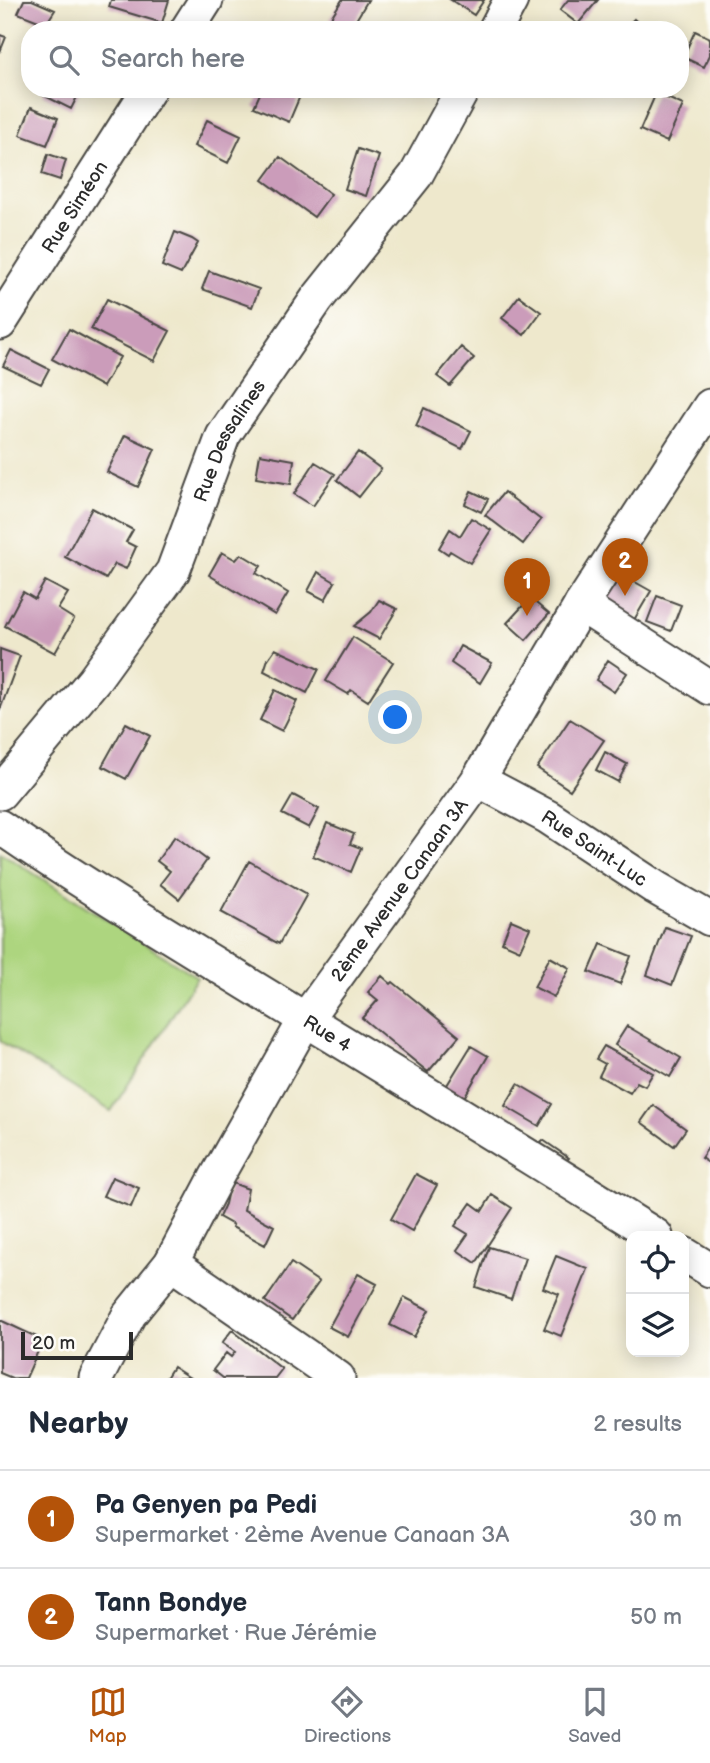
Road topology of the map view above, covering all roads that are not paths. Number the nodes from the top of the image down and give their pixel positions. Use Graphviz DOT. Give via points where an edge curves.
graph roads {
  1 [pos="206,0"];
  2 [pos="511,0"];
  3 [pos="193,21"];
  4 [pos="500,21"];
  5 [pos="143,98"];
  6 [pos="458,98"];
  7 [pos="0,323"];
  8 [pos="710,406"];
  9 [pos="580,605"];
  10 [pos="710,688"];
  11 [pos="478,780"];
  12 [pos="0,793"];
  13 [pos="0,827"];
  14 [pos="710,919"];
  15 [pos="305,1020"];
  16 [pos="648,1231"];
  17 [pos="689,1257"];
  18 [pos="171,1263"];
  19 [pos="710,1270"];
  20 [pos="96,1378"];
  21 [pos="338,1378"];
  1 -- 3 [label="street"];
  2 -- 4 [label="street"];
  5 -- 7 [label="street, Rue Siméon"];
  6 -- 12 [label="street, Rue Dessalines" via="416,175 317,299 223,436 173,571 94,680"];
  8 -- 9 [label="street, 2ème Avenue Canaan 3A"];
  9 -- 10 [label="street"];
  9 -- 11 [label="street, 2ème Avenue Canaan 3A"];
  11 -- 14 [label="street, Rue Saint-Luc" via="548,817"];
  11 -- 15 [label="street, 2ème Avenue Canaan 3A"];
  13 -- 15 [label="street, Rue 4"];
  15 -- 16 [label="street, Rue 4"];
  15 -- 18 [label="street, 2ème Avenue Canaan 3A"];
  17 -- 19 [label="street"];
  18 -- 20 [label="street, 2ème Avenue Canaan 3A" via="129,1315"];
  18 -- 21 [label="street"];
}
